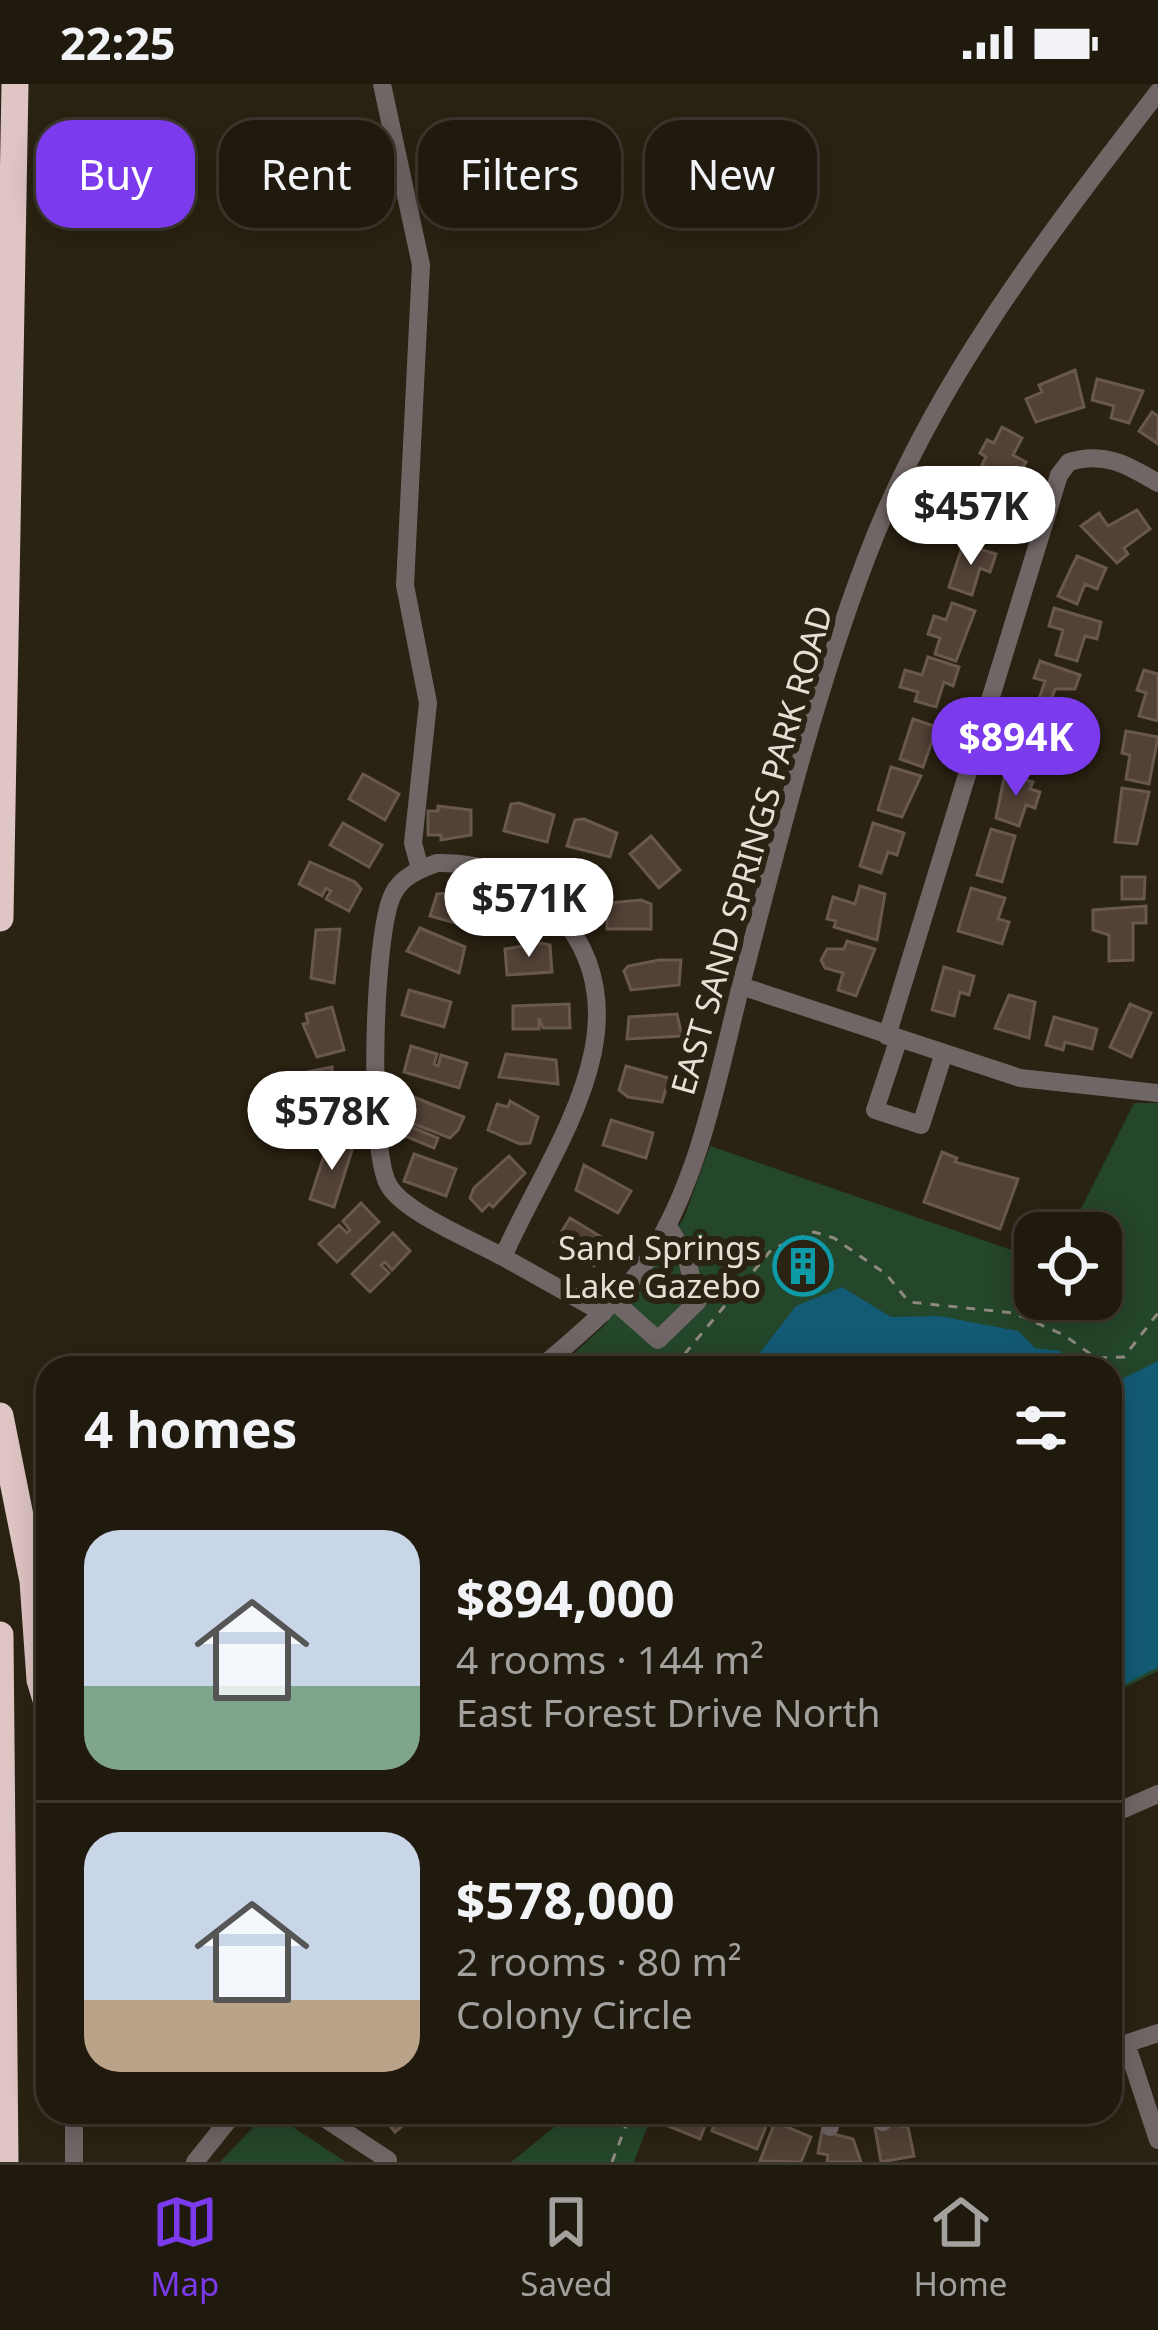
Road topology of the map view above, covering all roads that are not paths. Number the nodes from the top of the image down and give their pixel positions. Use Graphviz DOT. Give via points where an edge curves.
graph roads {
  1 [pos="15,84"];
  2 [pos="382,84"];
  3 [pos="1158,92"];
  4 [pos="1158,483"];
  5 [pos="420,869"];
  6 [pos="0,918"];
  7 [pos="741,986"];
  8 [pos="892,1038"];
  9 [pos="943,1056"];
  10 [pos="1158,1094"];
  11 [pos="667,1225"];
  12 [pos="503,1257"];
  13 [pos="609,1307"];
  14 [pos="554,1356"];
  15 [pos="0,1416"];
  16 [pos="36,1623"];
  17 [pos="0,1635"];
  18 [pos="1158,1794"];
  19 [pos="1122,1810"];
  20 [pos="1158,2033"];
  21 [pos="1122,2046"];
  22 [pos="1122,2057"];
  23 [pos="74,2124"];
  24 [pos="225,2124"];
  25 [pos="333,2124"];
  26 [pos="1158,2140"];
  27 [pos="388,2160"];
  28 [pos="5,2162"];
  29 [pos="74,2162"];
  30 [pos="195,2162"];
  1 -- 6 [label="highway"];
  2 -- 5 [label="street" via="421,265 405,585 428,704 414,824"];
  3 -- 7 [label="street, EAST SAND SPRINGS PARK ROAD" via="1005,297 895,485 864,564"];
  4 -- 8 [label="street" via="1098,457 1069,462 1059,475"];
  5 -- 12 [label="street" via="394,891 379,948 383,1170 402,1201"];
  5 -- 12 [label="street" via="455,863 515,877 552,905 594,969 597,1028 581,1091"];
  7 -- 8 [label="street"];
  7 -- 11 [label="street, EAST SAND SPRINGS PARK ROAD"];
  8 -- 9 [label="street"];
  8 -- 9 [label="street" via="875,1110 921,1125"];
  9 -- 10 [label="street" via="1020,1078"];
  11 -- 13 [label="street, EAST SAND SPRINGS PARK ROAD"];
  11 -- 13 [label="street" via="686,1256 697,1302 658,1340"];
  12 -- 13 [label="street"];
  13 -- 14 [label="street, EAST SAND SPRINGS PARK ROAD"];
  15 -- 16 [label="highway"];
  17 -- 28 [label="highway"];
  18 -- 19 [label="street"];
  20 -- 21 [label="street"];
  22 -- 26 [label="street"];
  23 -- 29 [label="street"];
  24 -- 30 [label="street"];
  25 -- 27 [label="street"];
}
